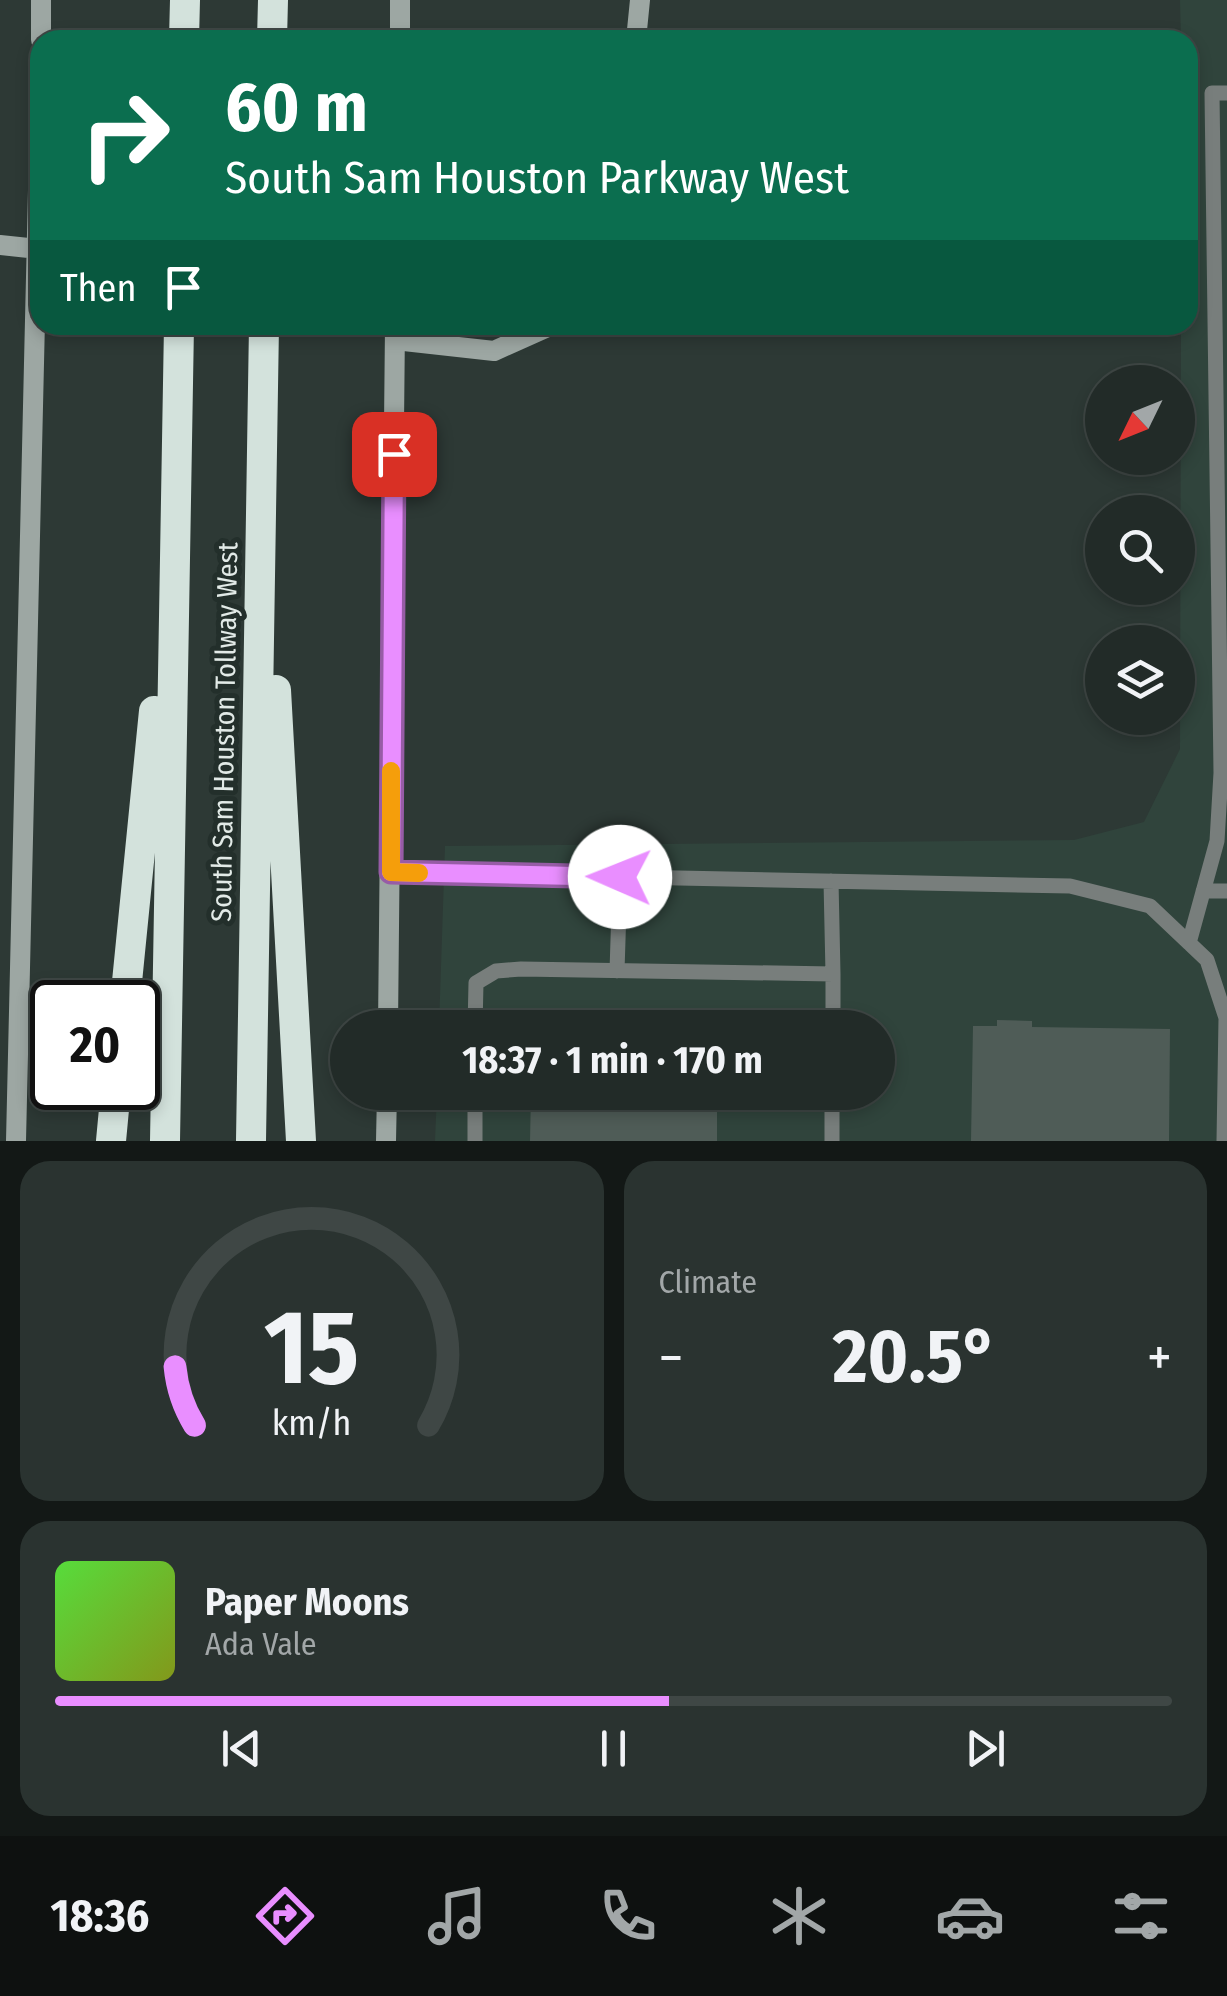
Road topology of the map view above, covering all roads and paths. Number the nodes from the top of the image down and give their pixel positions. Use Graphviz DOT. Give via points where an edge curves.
graph roads {
  1 [pos="41,0"];
  2 [pos="185,0"];
  3 [pos="273,0"];
  4 [pos="400,0"];
  5 [pos="640,0"];
  6 [pos="41,30"];
  7 [pos="184,30"];
  8 [pos="272,30"];
  9 [pos="400,30"];
  10 [pos="637,30"];
  11 [pos="1227,93"];
  12 [pos="0,245"];
  13 [pos="30,248"];
  14 [pos="1221,311"];
  15 [pos="36,335"];
  16 [pos="178,335"];
  17 [pos="264,335"];
  18 [pos="395,335"];
  19 [pos="406,335"];
  20 [pos="530,335"];
  21 [pos="262,425"];
  22 [pos="175,504"];
  23 [pos="391,872"];
  24 [pos="620,877"];
  25 [pos="831,881"];
  26 [pos="1203,891"];
  27 [pos="1227,891"];
  28 [pos="1189,943"];
  29 [pos="618,970"];
  30 [pos="833,974"];
  31 [pos="127,980"];
  32 [pos="388,1010"];
  33 [pos="476,1010"];
  34 [pos="833,1010"];
  35 [pos="114,1110"];
  36 [pos="387,1110"];
  37 [pos="475,1110"];
  38 [pos="832,1110"];
  39 [pos="16,1141"];
  40 [pos="111,1141"];
  41 [pos="165,1141"];
  42 [pos="251,1141"];
  43 [pos="300,1141"];
  44 [pos="386,1141"];
  45 [pos="475,1141"];
  46 [pos="832,1141"];
  47 [pos="1224,1141"];
  1 -- 6 [label="main road"];
  2 -- 7 [label="highway"];
  3 -- 8 [label="highway"];
  4 -- 9 [label="main road"];
  5 -- 10 [label="main road"];
  11 -- 14 [label="lane" via="1212,93"];
  12 -- 13 [label="main road"];
  14 -- 26 [label="lane" via="1220,773 1217,841"];
  15 -- 39 [label="main road"];
  16 -- 22 [label="highway, South Sam Houston Tollway West"];
  17 -- 21 [label="highway, South Sam Houston Tollway West"];
  18 -- 23 [label="main road"];
  19 -- 20 [label="main road" via="494,351"];
  21 -- 42 [label="highway, South Sam Houston Tollway West"];
  21 -- 43 [label="highway"];
  22 -- 31 [label="highway"];
  22 -- 41 [label="highway, South Sam Houston Tollway West"];
  23 -- 24 [label="lane"];
  23 -- 32 [label="main road"];
  24 -- 25 [label="lane"];
  24 -- 29 [label="lane"];
  25 -- 28 [label="lane" via="1070,886 1150,906"];
  25 -- 30 [label="lane"];
  26 -- 27 [label="lane"];
  26 -- 28 [label="lane"];
  28 -- 47 [label="lane" via="1207,960 1226,1018"];
  29 -- 30 [label="lane"];
  29 -- 33 [label="lane" via="496,971 476,982"];
  30 -- 34 [label="lane"];
  35 -- 40 [label="highway"];
  36 -- 44 [label="main road"];
  37 -- 45 [label="lane"];
  38 -- 46 [label="lane"];
}
